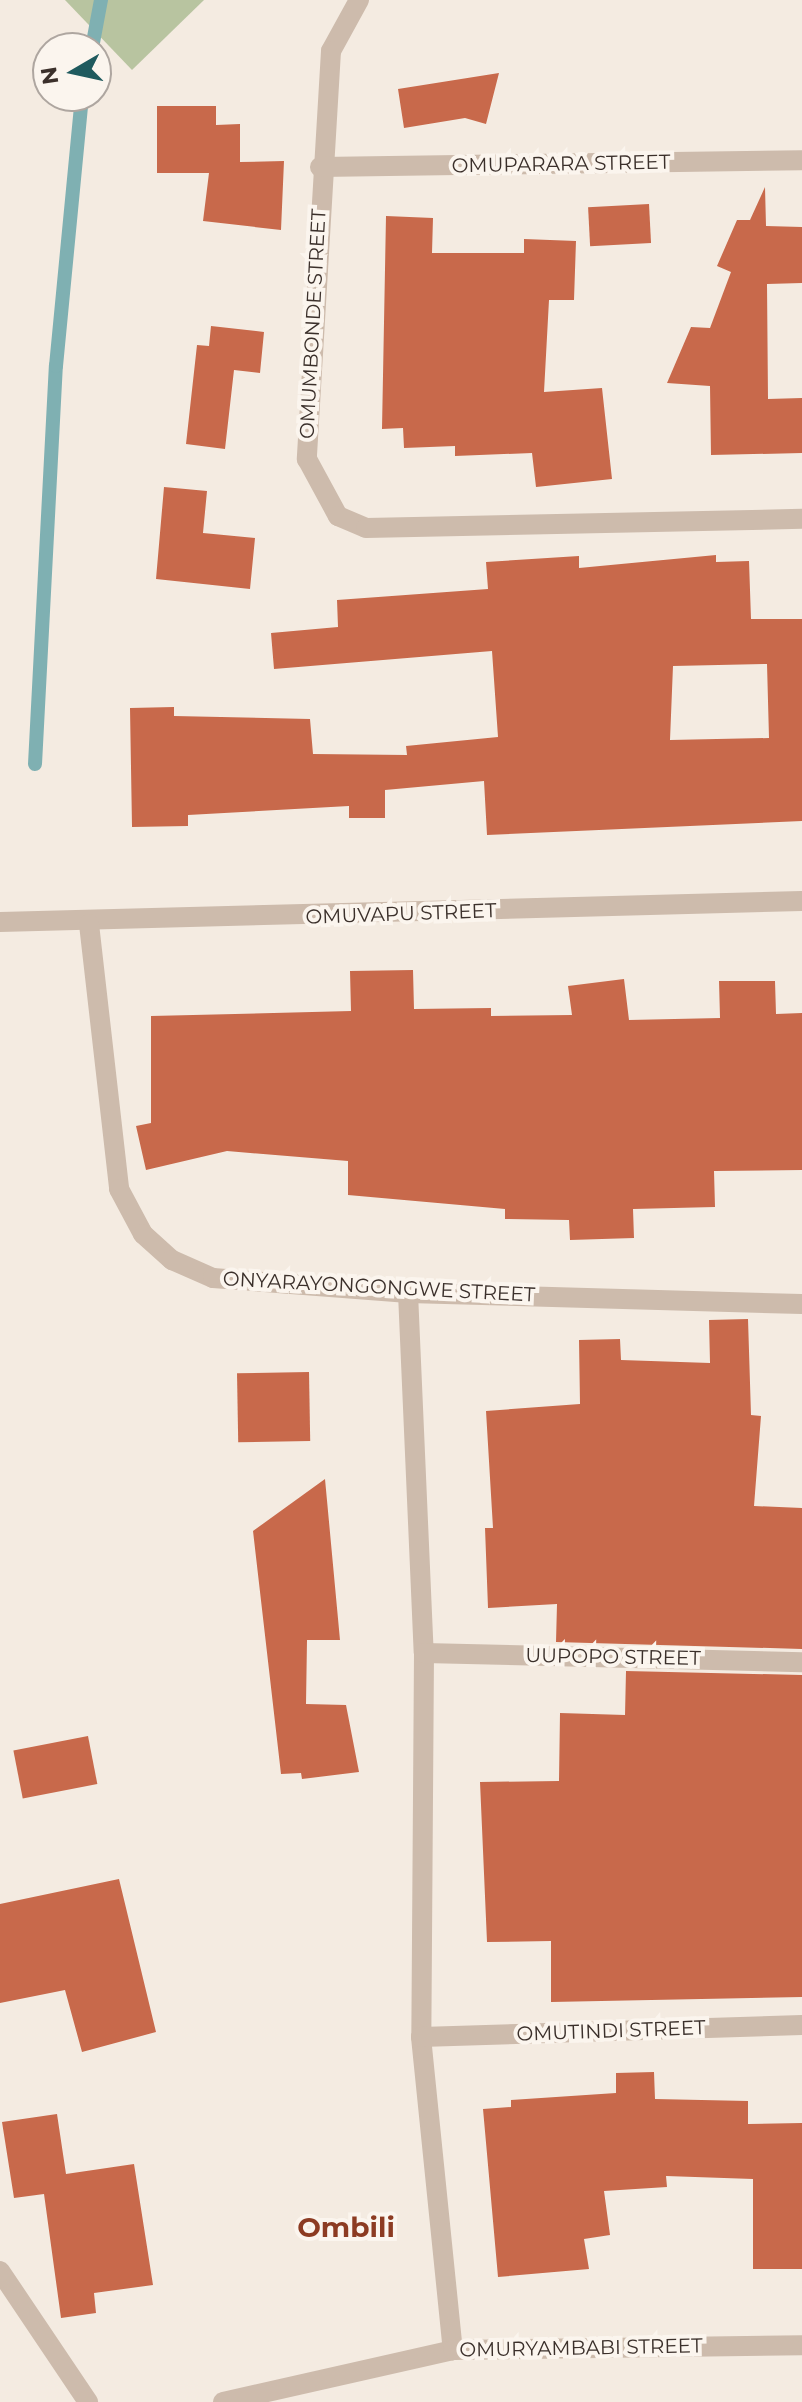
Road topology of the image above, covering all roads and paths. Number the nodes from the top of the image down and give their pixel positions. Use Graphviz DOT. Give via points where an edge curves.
graph roads {
  1 [pos="359,0"];
  2 [pos="802,160"];
  3 [pos="320,167"];
  4 [pos="802,519"];
  5 [pos="802,901"];
  6 [pos="0,922"];
  7 [pos="89,924"];
  8 [pos="408,1293"];
  9 [pos="802,1304"];
  10 [pos="424,1653"];
  11 [pos="802,1662"];
  12 [pos="802,2025"];
  13 [pos="421,2037"];
  14 [pos="0,2271"];
  15 [pos="802,2345"];
  16 [pos="453,2350"];
  17 [pos="88,2402"];
  18 [pos="223,2402"];
  1 -- 3 [label="street, OMUMBONDE STREET" via="331,51"];
  2 -- 3 [label="street, OMUPARARA STREET"];
  3 -- 4 [label="street, OMUMBONDE STREET" via="307,459 338,516 366,528"];
  5 -- 7 [label="street, OMUVAPU STREET"];
  6 -- 7 [label="street, OMUVAPU STREET"];
  7 -- 8 [label="street, ONYARAYONGONGWE STREET" via="110,1147 119,1189 143,1234 172,1260 213,1278"];
  8 -- 9 [label="street, ONYARAYONGONGWE STREET"];
  8 -- 10 [label="street"];
  10 -- 11 [label="street, UUPOPO STREET"];
  10 -- 13 [label="street"];
  12 -- 13 [label="street, OMUTINDI STREET"];
  13 -- 16 [label="street"];
  14 -- 17 [label="street"];
  15 -- 16 [label="street, OMURYAMBABI STREET"];
  16 -- 18 [label="street, OMURYAMBABI STREET"];
}
